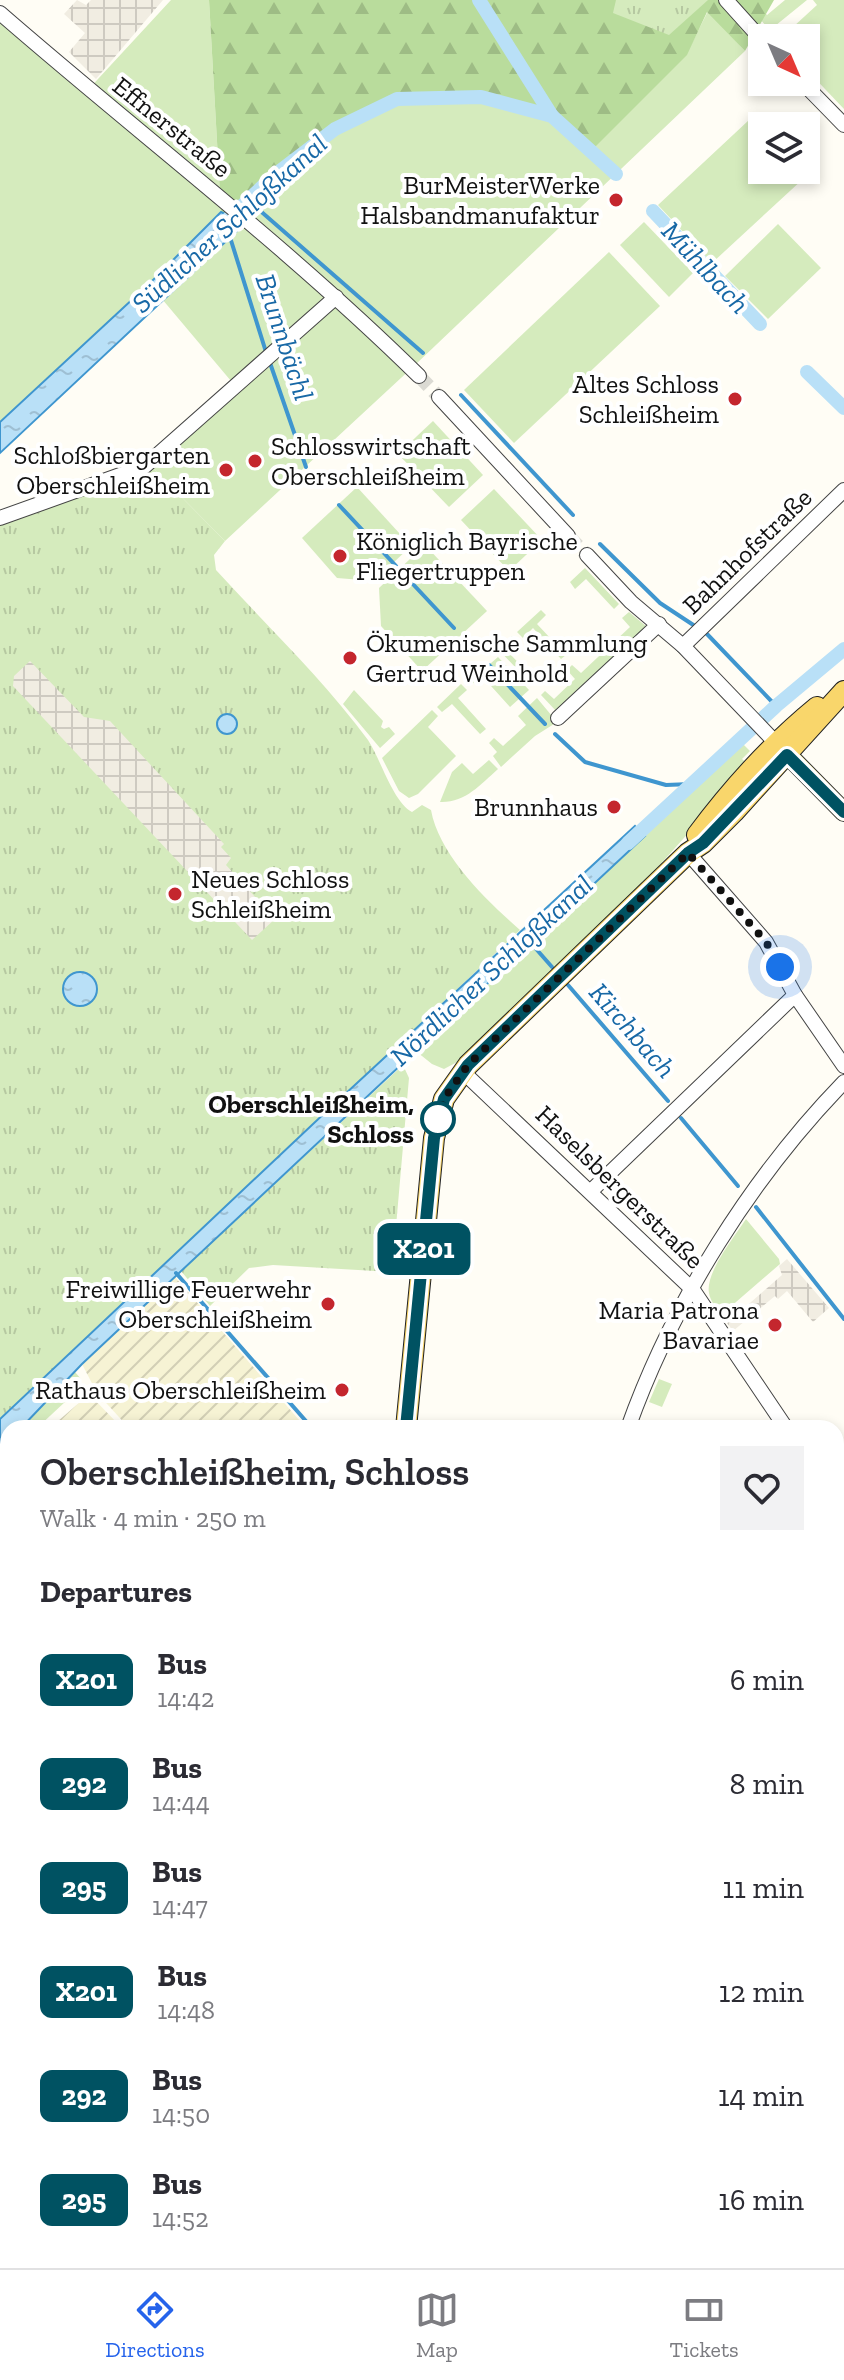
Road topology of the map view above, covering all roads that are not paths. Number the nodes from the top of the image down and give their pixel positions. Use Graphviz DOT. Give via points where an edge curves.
graph roads {
  1 [pos="726,0"];
  2 [pos="0,13"];
  3 [pos="748,24"];
  4 [pos="816,96"];
  5 [pos="844,125"];
  6 [pos="336,297"];
  7 [pos="419,376"];
  8 [pos="439,397"];
  9 [pos="844,490"];
  10 [pos="0,518"];
  11 [pos="568,536"];
  12 [pos="587,555"];
  13 [pos="659,624"];
  14 [pos="688,641"];
  15 [pos="844,685"];
  16 [pos="844,691"];
  17 [pos="558,718"];
  18 [pos="776,743"];
  19 [pos="844,812"];
  20 [pos="688,853"];
  21 [pos="795,995"];
  22 [pos="844,1066"];
  23 [pos="462,1071"];
  24 [pos="844,1082"];
  25 [pos="591,1191"];
  26 [pos="693,1290"];
  27 [pos="407,1420"];
  28 [pos="631,1420"];
  29 [pos="781,1420"];
  1 -- 3 [label="street"];
  2 -- 6 [label="street, Effnerstraße"];
  4 -- 5 [label="street"];
  6 -- 7 [label="street, Effnerstraße"];
  6 -- 10 [label="street" via="145,466"];
  8 -- 11 [label="street"];
  9 -- 14 [label="street, Bahnhofstraße"];
  12 -- 13 [label="street"];
  13 -- 14 [label="street"];
  13 -- 17 [label="street"];
  14 -- 18 [label="street"];
  15 -- 18 [label="main road"];
  16 -- 18 [label="main road"];
  18 -- 19 [label="main road"];
  18 -- 20 [label="main road" via="734,812"];
  20 -- 21 [label="street" via="766,942"];
  20 -- 23 [label="main road"];
  21 -- 22 [label="street"];
  21 -- 25 [label="street"];
  23 -- 25 [label="street, Haselsbergerstraße"];
  23 -- 27 [label="main road" via="444,1099 434,1138"];
  24 -- 26 [label="street" via="757,1186"];
  25 -- 26 [label="street, Haselsbergerstraße"];
  26 -- 28 [label="street"];
  26 -- 29 [label="street, Haselsbergerstraße"];
}
